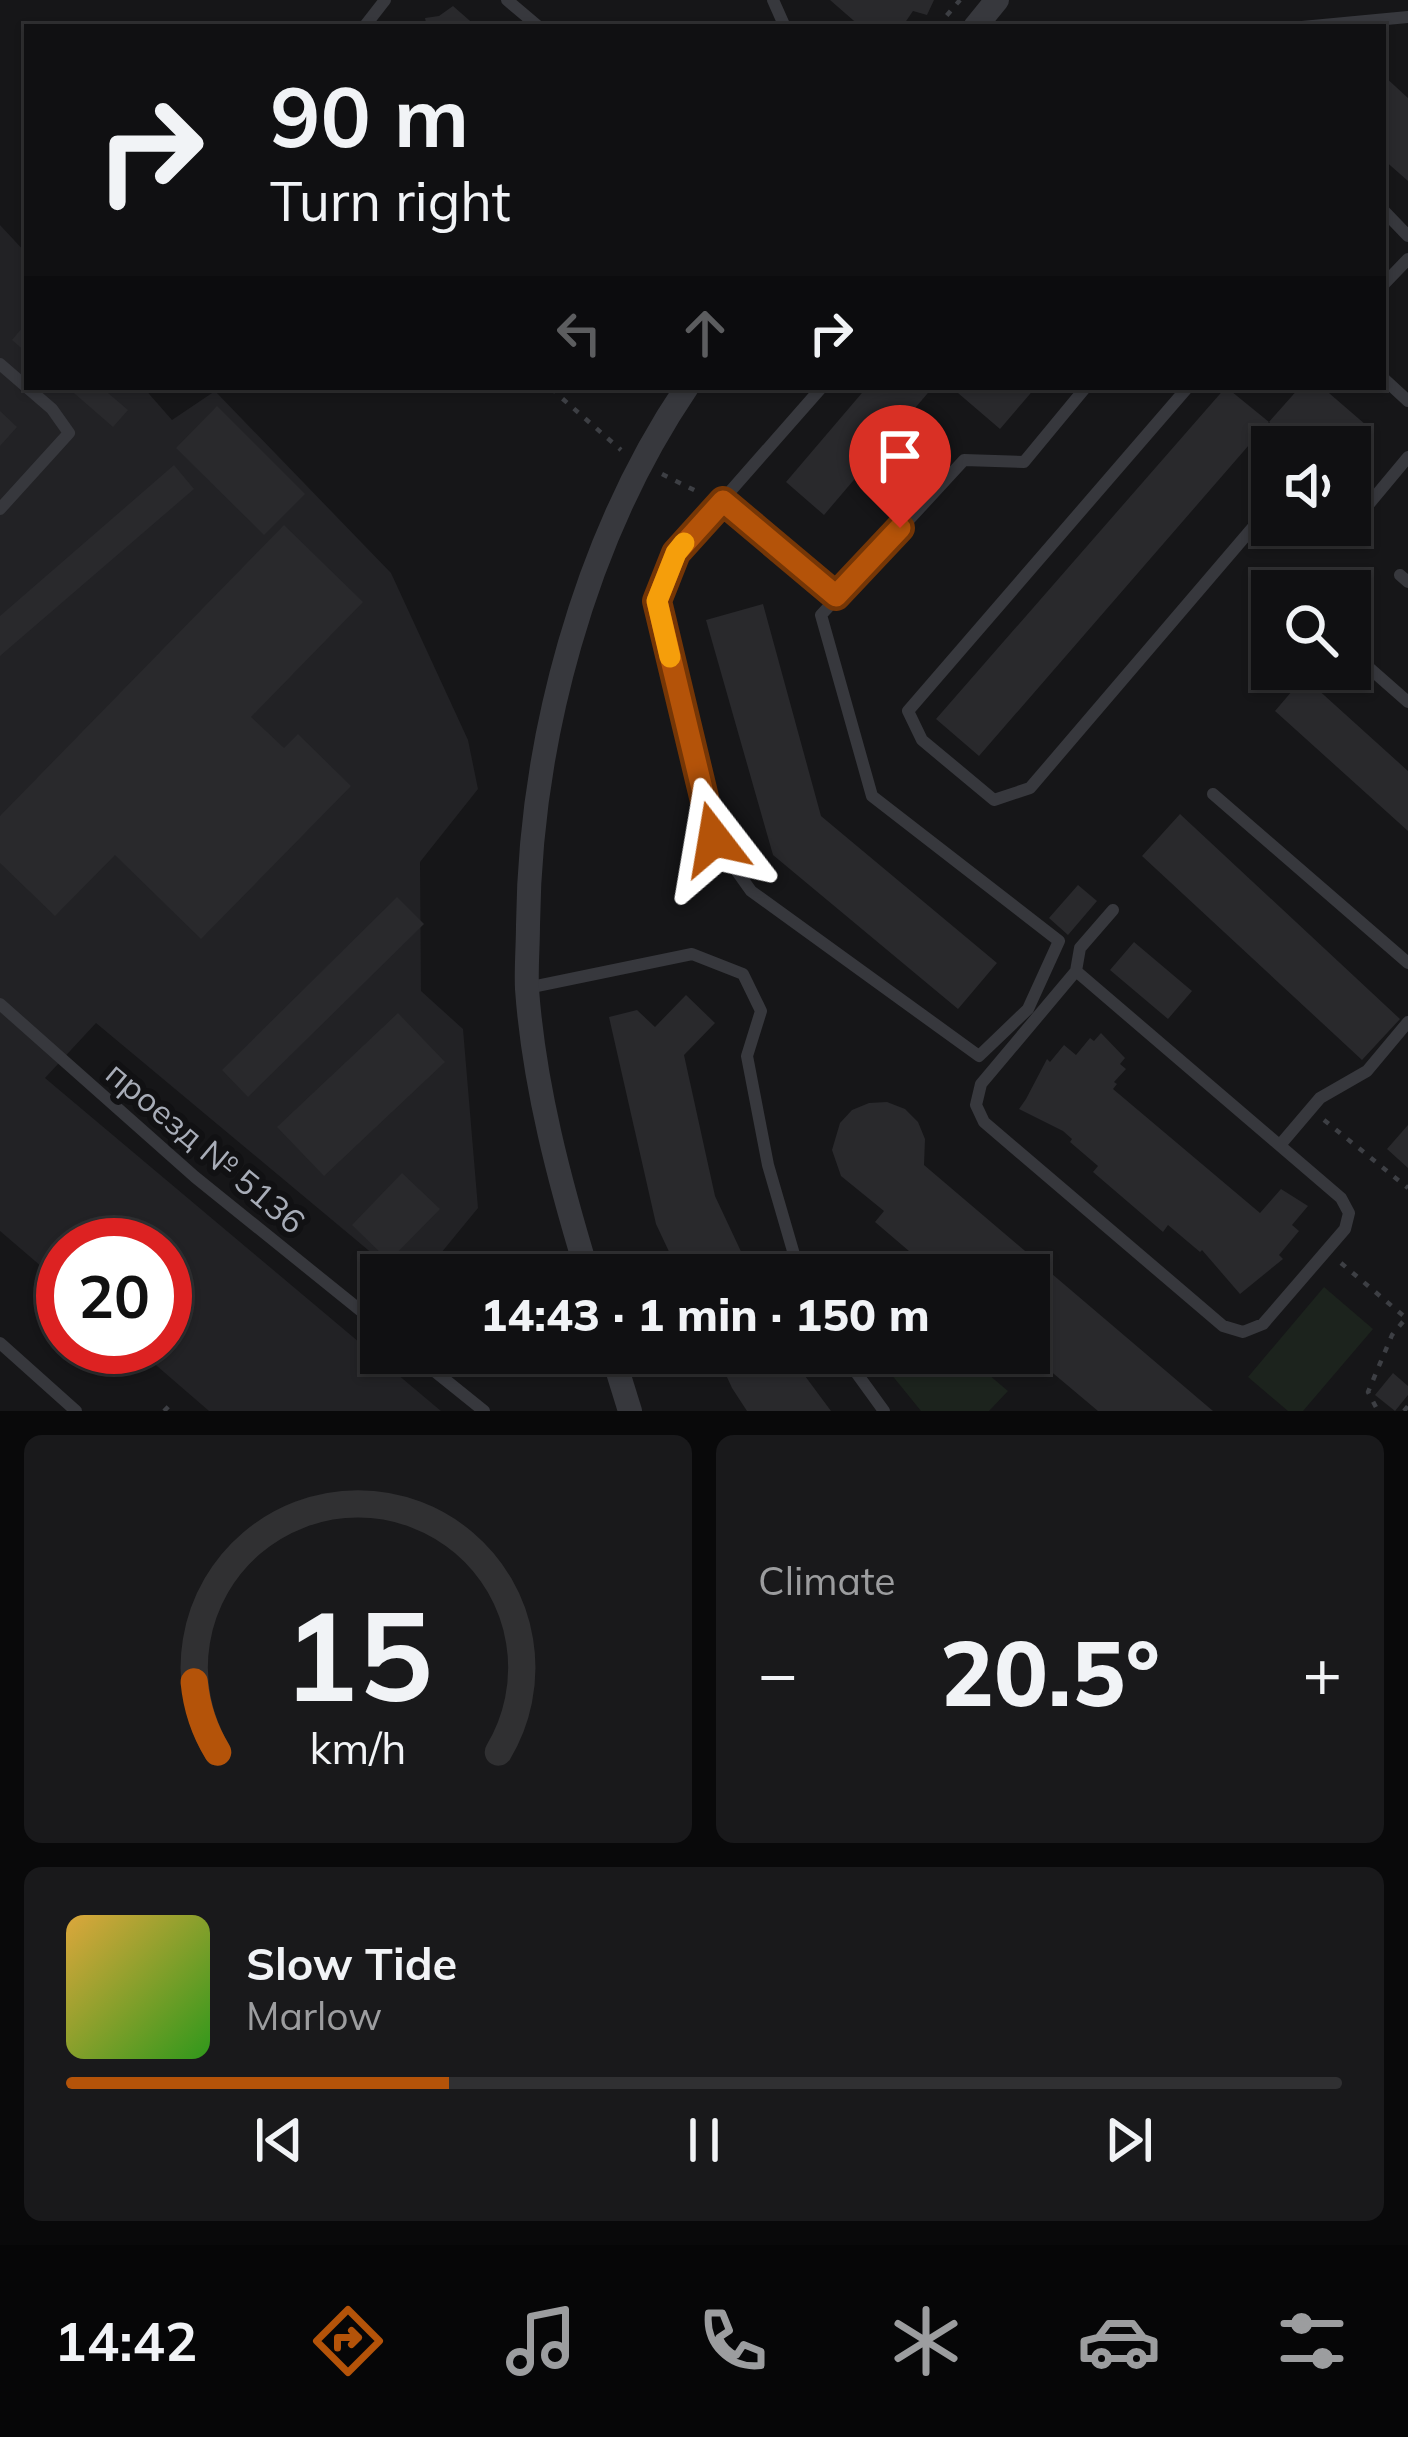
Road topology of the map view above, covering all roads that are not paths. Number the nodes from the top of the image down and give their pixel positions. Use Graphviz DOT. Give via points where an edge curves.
graph roads {
  1 [pos="386,0"];
  2 [pos="507,0"];
  3 [pos="997,0"];
  4 [pos="1408,17"];
  5 [pos="366,24"];
  6 [pos="535,24"];
  7 [pos="977,24"];
  8 [pos="1334,24"];
  9 [pos="1386,213"];
  10 [pos="1408,236"];
  11 [pos="1408,259"];
  12 [pos="1386,282"];
  13 [pos="0,364"];
  14 [pos="24,385"];
  15 [pos="30,390"];
  16 [pos="686,390"];
  17 [pos="819,390"];
  18 [pos="1084,390"];
  19 [pos="1185,390"];
  20 [pos="1408,457"];
  21 [pos="723,501"];
  22 [pos="1371,502"];
  23 [pos="0,508"];
  24 [pos="1251,530"];
  25 [pos="836,596"];
  26 [pos="1371,669"];
  27 [pos="1408,702"];
  28 [pos="1214,794"];
  29 [pos="1113,910"];
  30 [pos="1408,963"];
  31 [pos="1076,971"];
  32 [pos="527,988"];
  33 [pos="0,1004"];
  34 [pos="1032,1013"];
  35 [pos="1408,1022"];
  36 [pos="1280,1145"];
  37 [pos="582,1254"];
  38 [pos="794,1254"];
  39 [pos="360,1311"];
  40 [pos="0,1343"];
  41 [pos="438,1374"];
  42 [pos="619,1374"];
  43 [pos="857,1374"];
  44 [pos="76,1411"];
  45 [pos="484,1411"];
  46 [pos="630,1411"];
  47 [pos="884,1411"];
  1 -- 5 [label="lane"];
  2 -- 6 [label="lane"];
  3 -- 7 [label="street"];
  4 -- 8 [label="lane"];
  9 -- 10 [label="lane"];
  11 -- 12 [label="lane"];
  13 -- 14 [label="lane"];
  15 -- 23 [label="lane" via="69,433"];
  16 -- 32 [label="street" via="599,558 561,675 535,807"];
  17 -- 21 [label="lane"];
  18 -- 25 [label="lane" via="1024,462 964,460"];
  19 -- 24 [label="lane" via="908,711 922,740 994,800 1030,788"];
  20 -- 22 [label="lane"];
  21 -- 25 [label="lane"];
  21 -- 34 [label="lane" via="676,553 657,601 714,839 751,891 979,1056"];
  25 -- 34 [label="lane" via="821,615 872,796 1059,941"];
  26 -- 27 [label="lane"];
  28 -- 30 [label="lane"];
  29 -- 31 [label="lane" via="1080,948"];
  31 -- 34 [label="lane"];
  31 -- 36 [label="lane"];
  32 -- 37 [label="street"];
  32 -- 38 [label="lane" via="692,954 742,974 761,1011 747,1056"];
  33 -- 39 [label="lane, проезд № 5136"];
  34 -- 36 [label="lane" via="981,1084 976,1105 984,1122 1223,1326 1243,1332 1263,1324 1346,1228 1349,1214"];
  35 -- 36 [label="lane" via="1367,1071 1320,1098"];
  40 -- 44 [label="lane"];
  41 -- 45 [label="lane"];
  42 -- 46 [label="street"];
  43 -- 47 [label="lane"];
}
